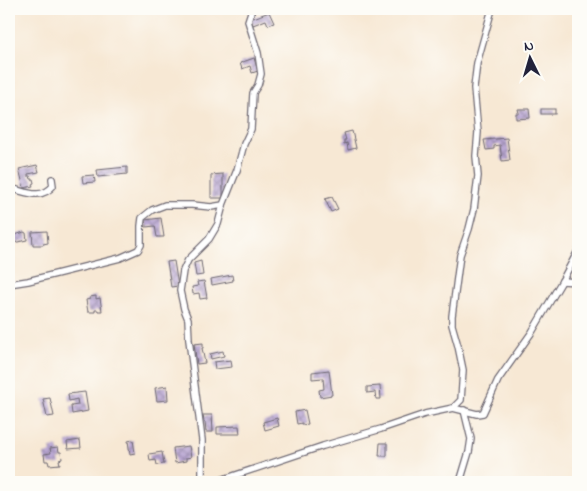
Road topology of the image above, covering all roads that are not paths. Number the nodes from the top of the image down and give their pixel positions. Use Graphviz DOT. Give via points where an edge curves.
graph roads {
  1 [pos="252,9"];
  2 [pos="492,9"];
  3 [pos="52,179"];
  4 [pos="9,188"];
  5 [pos="223,205"];
  6 [pos="578,251"];
  7 [pos="562,281"];
  8 [pos="578,282"];
  9 [pos="9,284"];
  10 [pos="454,408"];
  11 [pos="464,410"];
  12 [pos="204,482"];
  13 [pos="215,482"];
  14 [pos="460,482"];
  1 -- 5 [label="street" via="248,21 261,74 253,93 251,129"];
  2 -- 10 [label="street" via="477,63 474,88 478,176 474,209 460,255 452,316 463,370 461,400"];
  3 -- 4 [label="street" via="53,186 42,194"];
  5 -- 9 [label="street" via="165,205 142,218 138,250 120,258"];
  5 -- 12 [label="street" via="210,240 188,260 180,291 188,319"];
  6 -- 7 [label="street"];
  7 -- 8 [label="street"];
  7 -- 11 [label="street" via="498,380 483,412 476,414"];
  10 -- 11 [label="street"];
  10 -- 13 [label="street" via="425,414"];
  11 -- 14 [label="street" via="471,439"];
}
